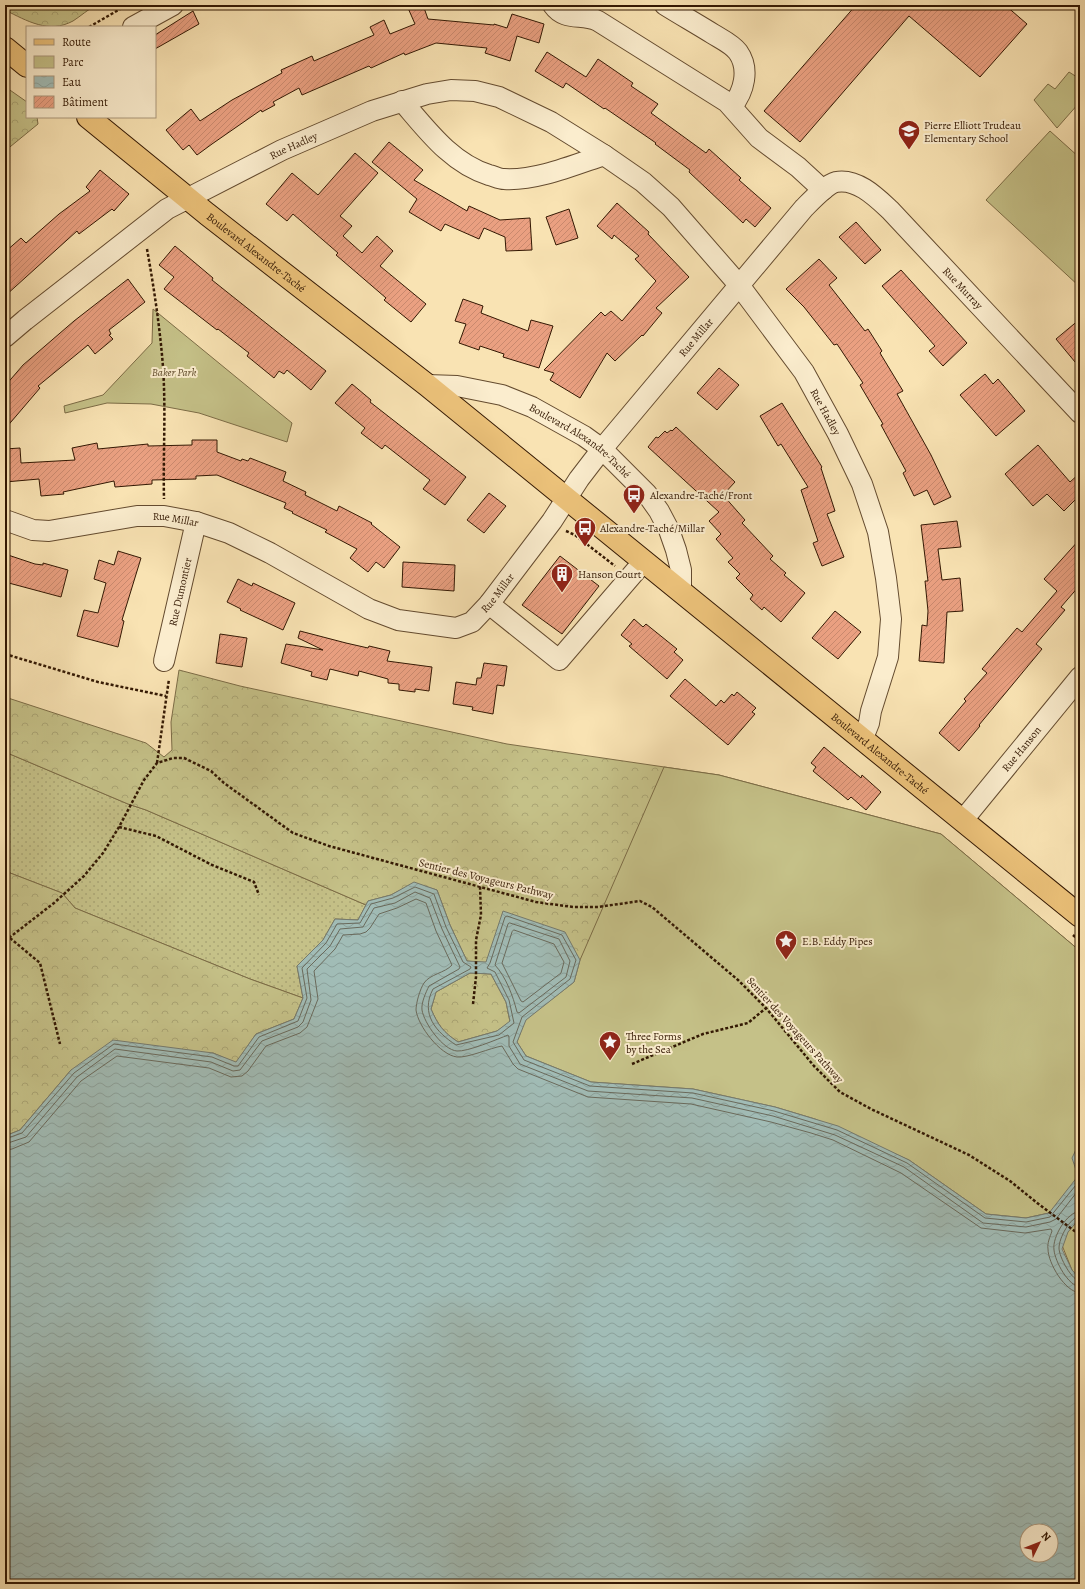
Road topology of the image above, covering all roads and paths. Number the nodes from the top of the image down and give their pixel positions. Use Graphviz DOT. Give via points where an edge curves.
graph roads {
  1 [pos="127,5"];
  2 [pos="173,5"];
  3 [pos="553,5"];
  4 [pos="665,5"];
  5 [pos="91,26"];
  6 [pos="135,26"];
  7 [pos="13,50"];
  8 [pos="26,65"];
  9 [pos="402,101"];
  10 [pos="732,106"];
  11 [pos="89,118"];
  12 [pos="604,155"];
  13 [pos="829,186"];
  14 [pos="188,198"];
  15 [pos="143,229"];
  16 [pos="739,285"];
  17 [pos="5,337"];
  18 [pos="426,385"];
  19 [pos="1080,413"];
  20 [pos="602,450"];
  21 [pos="566,498"];
  22 [pos="164,516"];
  23 [pos="5,520"];
  24 [pos="196,522"];
  25 [pos="644,561"];
  26 [pos="681,590"];
  27 [pos="489,604"];
  28 [pos="5,654"];
  29 [pos="164,661"];
  30 [pos="1080,677"];
  31 [pos="166,696"];
  32 [pos="863,738"];
  33 [pos="157,763"];
  34 [pos="963,820"];
  35 [pos="119,827"];
  36 [pos="480,886"];
  37 [pos="259,895"];
  38 [pos="1080,916"];
  39 [pos="10,938"];
  40 [pos="5,941"];
  41 [pos="473,1004"];
  42 [pos="766,1008"];
  43 [pos="60,1044"];
  44 [pos="632,1064"];
  45 [pos="1079,1234"];
  1 -- 5 [label="path"];
  2 -- 6 [label="street"];
  3 -- 10 [label="street" via="567,16 598,20"];
  4 -- 10 [label="street" via="738,52 744,80 740,95"];
  7 -- 8 [label="main road"];
  9 -- 12 [label="street, Rue Hadley" via="451,90 475,91 500,97 551,122"];
  9 -- 12 [label="street" via="438,142 455,157 478,171 503,179 532,177"];
  9 -- 14 [label="street, Rue Hadley" via="372,111 282,150"];
  10 -- 13 [label="street" via="759,138"];
  11 -- 14 [label="main road, Boulevard Alexandre-Taché"];
  12 -- 16 [label="street, Rue Hadley" via="643,182 671,207"];
  13 -- 16 [label="street, Rue Millar" via="804,208"];
  13 -- 19 [label="street, Rue Murray" via="852,183 872,194 890,210"];
  14 -- 15 [label="street" via="167,209"];
  14 -- 18 [label="main road, Boulevard Alexandre-Taché"];
  15 -- 17 [label="street"];
  15 -- 22 [label="path" via="163,367"];
  16 -- 20 [label="street, Rue Millar"];
  16 -- 32 [label="street, Rue Hadley" via="804,372 862,484 878,532 891,619 888,657"];
  18 -- 20 [label="street, Boulevard Alexandre-Taché" via="456,386 502,395 532,407 584,436"];
  18 -- 21 [label="main road, Boulevard Alexandre-Taché"];
  20 -- 21 [label="street, Rue Millar"];
  20 -- 26 [label="street, Boulevard Alexandre-Taché" via="647,494 659,511 676,550 681,570"];
  21 -- 25 [label="main road, Boulevard Alexandre-Taché"];
  21 -- 27 [label="street, Rue Millar" via="552,521"];
  22 -- 23 [label="street, Rue Millar" via="137,516 50,531 33,530"];
  22 -- 24 [label="street, Rue Millar"];
  24 -- 27 [label="street, Rue Millar" via="229,533 369,609 398,620 456,628 472,622"];
  24 -- 29 [label="street, Rue Dumontier"];
  25 -- 26 [label="main road, Boulevard Alexandre-Taché"];
  25 -- 27 [label="street" via="559,660"];
  26 -- 32 [label="main road, Boulevard Alexandre-Taché"];
  28 -- 31 [label="path" via="98,682"];
  29 -- 31 [label="path" via="169,673"];
  30 -- 34 [label="street, Rue Hanson"];
  31 -- 33 [label="path"];
  32 -- 34 [label="main road, Boulevard Alexandre-Taché"];
  33 -- 35 [label="path" via="144,780"];
  33 -- 36 [label="path, Sentier des Voyageurs Pathway" via="173,758 184,758 211,771 293,833 404,867"];
  34 -- 38 [label="main road, Boulevard Alexandre-Taché"];
  35 -- 37 [label="path" via="156,836 212,865 254,882"];
  35 -- 39 [label="path" via="103,853 84,876"];
  36 -- 41 [label="path" via="481,915 476,940"];
  36 -- 42 [label="path, Sentier des Voyageurs Pathway" via="536,902 573,907 640,901 669,920"];
  39 -- 40 [label="path"];
  39 -- 43 [label="path" via="40,963"];
  42 -- 44 [label="path" via="748,1024 703,1034"];
  42 -- 45 [label="path, Sentier des Voyageurs Pathway" via="814,1066 840,1092 969,1155 1010,1181"];
}
